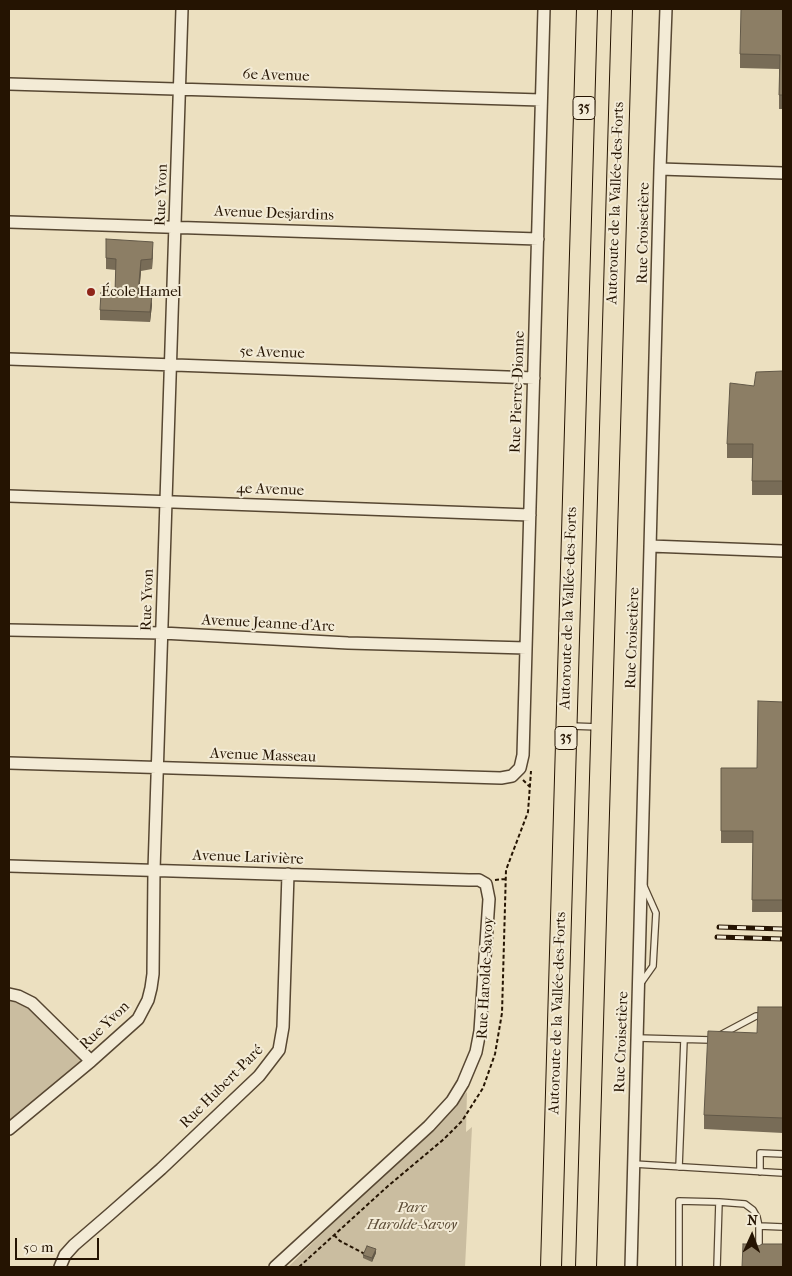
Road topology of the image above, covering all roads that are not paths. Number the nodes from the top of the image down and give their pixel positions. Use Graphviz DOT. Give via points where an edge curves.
graph roads {
  1 [pos="182,9"];
  2 [pos="544,9"];
  3 [pos="587,9"];
  4 [pos="622,9"];
  5 [pos="666,9"];
  6 [pos="9,84"];
  7 [pos="180,88"];
  8 [pos="541,100"];
  9 [pos="660,169"];
  10 [pos="783,173"];
  11 [pos="9,222"];
  12 [pos="176,226"];
  13 [pos="538,238"];
  14 [pos="9,359"];
  15 [pos="171,364"];
  16 [pos="534,378"];
  17 [pos="9,496"];
  18 [pos="166,501"];
  19 [pos="530,515"];
  20 [pos="650,546"];
  21 [pos="783,551"];
  22 [pos="9,630"];
  23 [pos="162,633"];
  24 [pos="526,648"];
  25 [pos="566,726"];
  26 [pos="601,727"];
  27 [pos="9,763"];
  28 [pos="157,767"];
  29 [pos="519,777"];
  30 [pos="9,866"];
  31 [pos="154,870"];
  32 [pos="288,874"];
  33 [pos="486,884"];
  34 [pos="9,994"];
  35 [pos="774,1016"];
  36 [pos="637,1038"];
  37 [pos="684,1040"];
  38 [pos="91,1061"];
  39 [pos="9,1129"];
  40 [pos="783,1154"];
  41 [pos="634,1164"];
  42 [pos="679,1167"];
  43 [pos="760,1172"];
  44 [pos="783,1173"];
  45 [pos="719,1202"];
  46 [pos="759,1226"];
  47 [pos="783,1227"];
  48 [pos="759,1253"];
  49 [pos="60,1267"];
  50 [pos="275,1267"];
  51 [pos="551,1267"];
  52 [pos="586,1267"];
  53 [pos="630,1267"];
  54 [pos="679,1267"];
  55 [pos="717,1267"];
  1 -- 7 [label="street, Rue Yvon"];
  2 -- 8 [label="street, Rue Pierre-Dionne"];
  3 -- 25 [label="highway, Autoroute de la Vallée-des-Forts / 35"];
  4 -- 26 [label="highway, Autoroute de la Vallée-des-Forts"];
  5 -- 9 [label="street, Rue Croisetière"];
  6 -- 7 [label="street, 6e Avenue"];
  7 -- 8 [label="street, 6e Avenue"];
  7 -- 12 [label="street, Rue Yvon"];
  8 -- 13 [label="street, Rue Pierre-Dionne"];
  9 -- 10 [label="street"];
  9 -- 20 [label="street, Rue Croisetière"];
  11 -- 12 [label="street, Avenue Desjardins"];
  12 -- 13 [label="street, Avenue Desjardins"];
  12 -- 15 [label="street, Rue Yvon"];
  13 -- 16 [label="street, Rue Pierre-Dionne"];
  14 -- 15 [label="street, 5e Avenue"];
  15 -- 16 [label="street, 5e Avenue"];
  15 -- 18 [label="street, Rue Yvon"];
  16 -- 19 [label="street, Rue Pierre-Dionne"];
  17 -- 18 [label="street, 4e Avenue"];
  18 -- 19 [label="street, 4e Avenue"];
  18 -- 23 [label="street, Rue Yvon"];
  19 -- 24 [label="street, Rue Pierre-Dionne"];
  20 -- 21 [label="street"];
  20 -- 36 [label="street, Rue Croisetière"];
  22 -- 23 [label="street, Avenue Jeanne-d'Arc"];
  23 -- 24 [label="street, Avenue Jeanne-d'Arc"];
  23 -- 28 [label="street, Rue Yvon"];
  24 -- 29 [label="street, Rue Pierre-Dionne" via="523,761"];
  25 -- 26 [label="lane"];
  25 -- 51 [label="highway, Autoroute de la Vallée-des-Forts / 35"];
  26 -- 52 [label="highway, Autoroute de la Vallée-des-Forts"];
  27 -- 28 [label="street, Avenue Masseau"];
  28 -- 29 [label="street, Avenue Masseau"];
  28 -- 31 [label="street, Rue Yvon"];
  30 -- 31 [label="street, Avenue Larivière"];
  31 -- 32 [label="street, Avenue Larivière"];
  31 -- 38 [label="street, Rue Yvon" via="153,974 148,1000 138,1019"];
  32 -- 33 [label="street, Avenue Larivière" via="479,880"];
  32 -- 49 [label="street, Rue Hubert-Paré" via="279,1050 259,1076 74,1245"];
  33 -- 50 [label="street, Rue Harolde-Savoy" via="489,899 480,1031 472,1063 458,1093 429,1126"];
  34 -- 38 [label="street" via="32,1003"];
  35 -- 37 [label="lane" via="756,1016 711,1040"];
  36 -- 37 [label="lane"];
  36 -- 41 [label="street, Rue Croisetière"];
  37 -- 42 [label="lane"];
  38 -- 39 [label="street, Rue Yvon"];
  40 -- 43 [label="lane" via="760,1153"];
  41 -- 42 [label="lane"];
  41 -- 53 [label="street, Rue Croisetière"];
  42 -- 43 [label="lane"];
  43 -- 44 [label="lane"];
  45 -- 46 [label="lane" via="749,1206"];
  45 -- 54 [label="lane" via="679,1201"];
  45 -- 55 [label="lane"];
  46 -- 47 [label="lane"];
  46 -- 48 [label="lane"];
}
